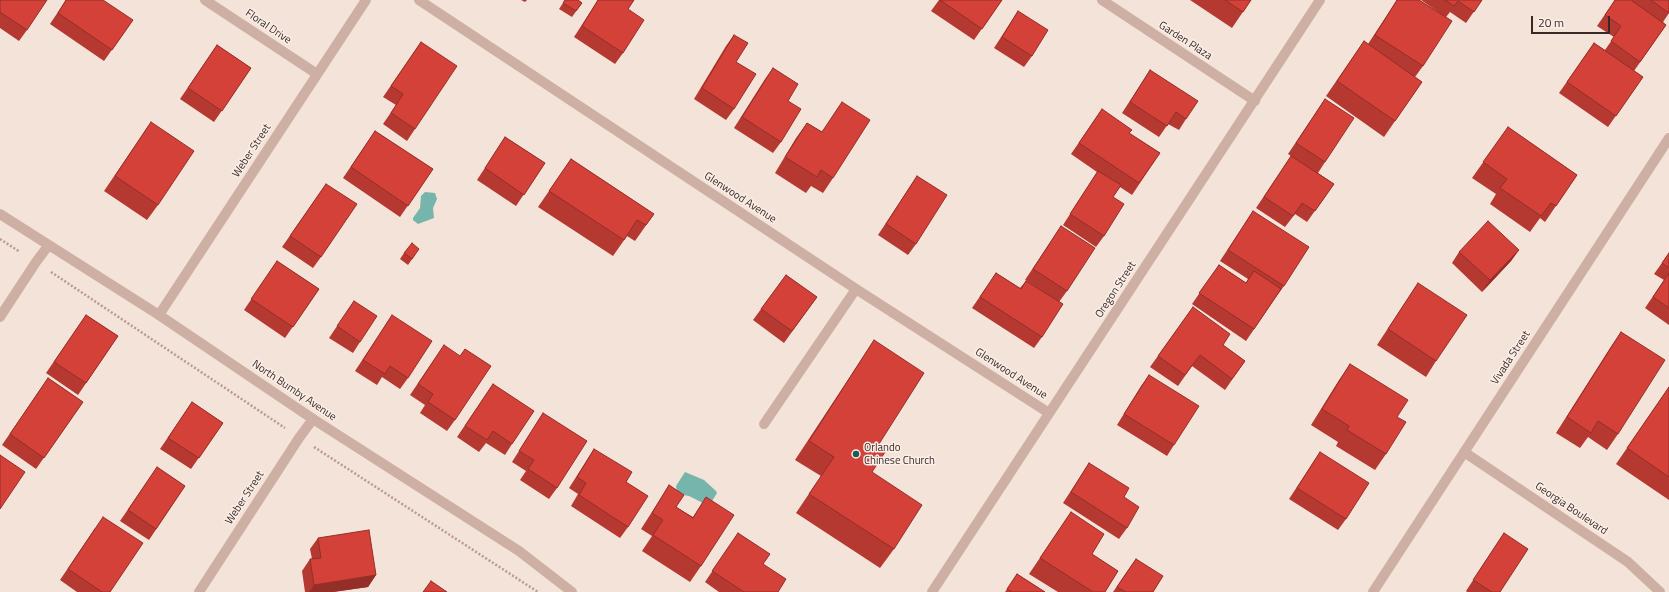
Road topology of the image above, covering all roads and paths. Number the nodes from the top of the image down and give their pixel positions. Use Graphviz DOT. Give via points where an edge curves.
graph roads {
  1 [pos="206,0"];
  2 [pos="366,0"];
  3 [pos="419,0"];
  4 [pos="1102,0"];
  5 [pos="1320,0"];
  6 [pos="317,74"];
  7 [pos="1255,101"];
  8 [pos="1669,138"];
  9 [pos="0,214"];
  10 [pos="0,239"];
  11 [pos="48,246"];
  12 [pos="13,248"];
  13 [pos="61,279"];
  14 [pos="856,289"];
  15 [pos="159,315"];
  16 [pos="0,317"];
  17 [pos="1049,413"];
  18 [pos="312,418"];
  19 [pos="278,424"];
  20 [pos="764,424"];
  21 [pos="321,452"];
  22 [pos="1464,452"];
  23 [pos="199,592"];
  24 [pos="538,592"];
  25 [pos="572,592"];
  26 [pos="932,592"];
  27 [pos="1373,592"];
  28 [pos="1660,592"];
  1 -- 6 [label="street, Floral Drive"];
  2 -- 6 [label="street, Weber Street"];
  3 -- 14 [label="street, Glenwood Avenue"];
  4 -- 7 [label="street, Garden Plaza"];
  5 -- 7 [label="street, Oregon Street"];
  6 -- 15 [label="street, Weber Street"];
  7 -- 17 [label="street, Oregon Street"];
  8 -- 22 [label="street, Vivada Street"];
  9 -- 11 [label="street, North Bumby Avenue"];
  10 -- 12 [label="path"];
  11 -- 15 [label="street, North Bumby Avenue"];
  11 -- 16 [label="street"];
  13 -- 19 [label="path"];
  14 -- 17 [label="street, Glenwood Avenue"];
  14 -- 20 [label="street"];
  15 -- 18 [label="street, North Bumby Avenue"];
  17 -- 26 [label="street, Oregon Street"];
  18 -- 23 [label="street, Weber Street"];
  18 -- 25 [label="street, North Bumby Avenue" via="519,551"];
  21 -- 24 [label="path"];
  22 -- 27 [label="street, Vivada Street"];
  22 -- 28 [label="street, Georgia Boulevard" via="1628,562"];
}
